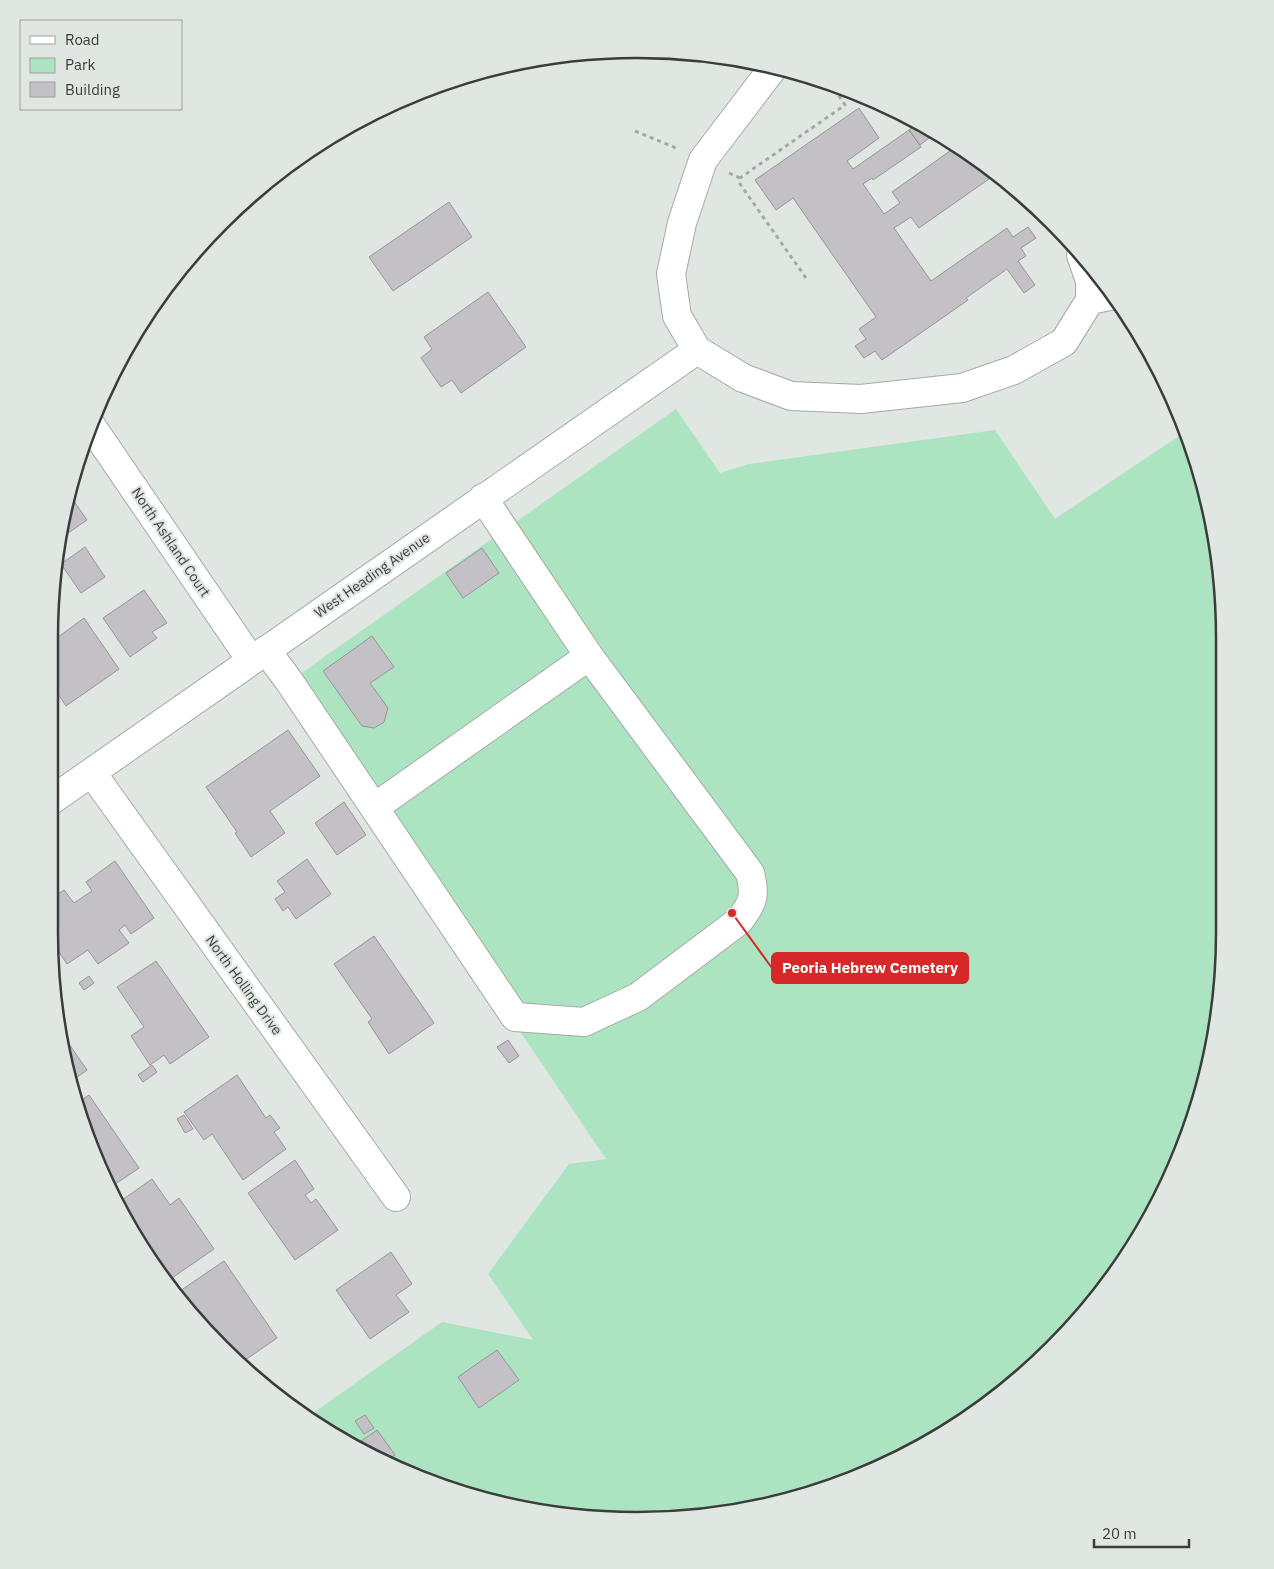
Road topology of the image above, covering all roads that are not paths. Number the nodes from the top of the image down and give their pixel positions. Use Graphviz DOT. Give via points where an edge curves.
graph roads {
  1 [pos="769,73"];
  2 [pos="1087,272"];
  3 [pos="1102,297"];
  4 [pos="697,350"];
  5 [pos="96,432"];
  6 [pos="483,498"];
  7 [pos="258,655"];
  8 [pos="589,656"];
  9 [pos="92,773"];
  10 [pos="58,796"];
  11 [pos="375,807"];
  12 [pos="396,1197"];
  1 -- 4 [label="street" via="703,160 682,223 671,274 677,316"];
  2 -- 3 [label="street"];
  3 -- 4 [label="street" via="1064,342 1014,370 962,388 861,399 791,396 743,378"];
  4 -- 6 [label="street, West Heading Avenue"];
  5 -- 7 [label="street, North Ashland Court"];
  6 -- 7 [label="street, West Heading Avenue"];
  6 -- 8 [label="street"];
  7 -- 9 [label="street, West Heading Avenue"];
  7 -- 11 [label="street, North Ashland Court" via="290,681"];
  8 -- 11 [label="street"];
  8 -- 11 [label="street, North Ashland Court" via="750,873 754,890 750,908 739,921 638,997 584,1022 514,1017"];
  9 -- 10 [label="street, West Heading Avenue"];
  9 -- 12 [label="street, North Holling Drive"];
}
